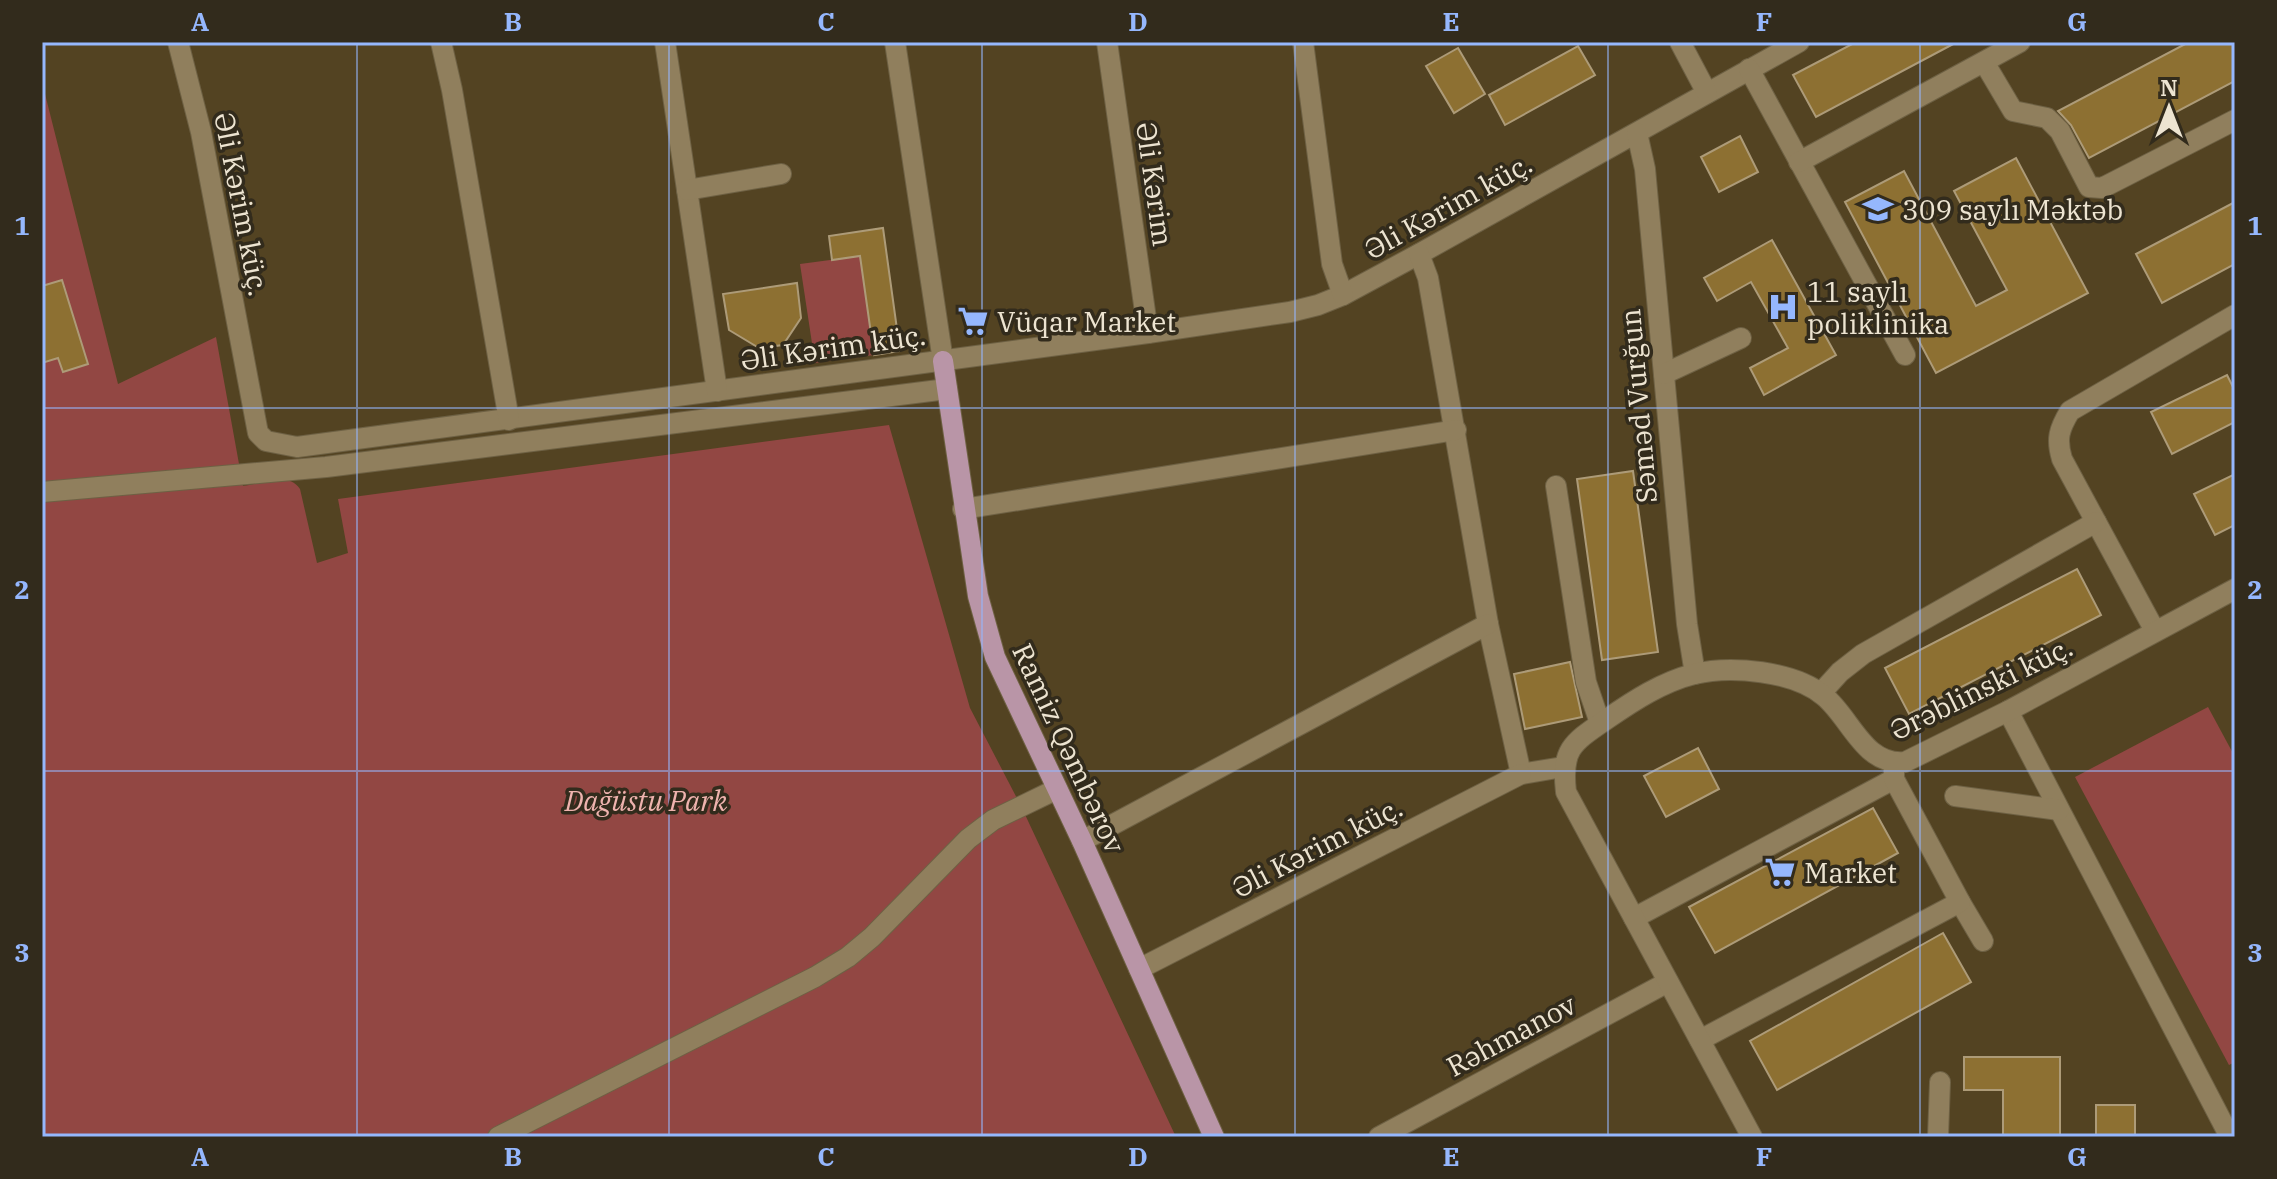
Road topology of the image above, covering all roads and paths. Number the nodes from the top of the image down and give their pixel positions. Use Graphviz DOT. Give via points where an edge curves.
graph roads {
  1 [pos="178,42"];
  2 [pos="441,42"];
  3 [pos="665,42"];
  4 [pos="895,42"];
  5 [pos="1107,42"];
  6 [pos="1303,42"];
  7 [pos="1680,42"];
  8 [pos="1799,42"];
  9 [pos="2020,42"];
  10 [pos="1984,62"];
  11 [pos="1749,69"];
  12 [pos="1707,93"];
  13 [pos="2235,120"];
  14 [pos="1637,133"];
  15 [pos="1799,162"];
  16 [pos="781,174"];
  17 [pos="687,190"];
  18 [pos="1419,254"];
  19 [pos="1343,295"];
  20 [pos="2235,315"];
  21 [pos="1148,333"];
  22 [pos="1741,338"];
  23 [pos="1905,355"];
  24 [pos="943,361"];
  25 [pos="1664,374"];
  26 [pos="947,389"];
  27 [pos="717,391"];
  28 [pos="509,420"];
  29 [pos="1456,430"];
  30 [pos="1556,486"];
  31 [pos="42,492"];
  32 [pos="963,509"];
  33 [pos="2096,522"];
  34 [pos="2235,589"];
  35 [pos="1488,624"];
  36 [pos="2155,631"];
  37 [pos="1695,674"];
  38 [pos="1821,693"];
  39 [pos="2008,711"];
  40 [pos="1600,723"];
  41 [pos="1563,767"];
  42 [pos="1894,771"];
  43 [pos="1521,774"];
  44 [pos="1057,789"];
  45 [pos="1955,796"];
  46 [pos="2059,810"];
  47 [pos="1082,841"];
  48 [pos="1960,902"];
  49 [pos="1634,918"];
  50 [pos="1983,941"];
  51 [pos="1139,969"];
  52 [pos="1668,982"];
  53 [pos="1700,1040"];
  54 [pos="1940,1082"];
  55 [pos="498,1137"];
  56 [pos="1214,1137"];
  57 [pos="1379,1137"];
  58 [pos="1752,1137"];
  59 [pos="1938,1137"];
  60 [pos="2230,1137"];
  1 -- 28 [label="street, Əli Kərim küç." via="201,132 258,433 279,445 313,446"];
  2 -- 28 [label="street"];
  3 -- 17 [label="street"];
  4 -- 24 [label="street"];
  5 -- 21 [label="street, Əli Kərim"];
  6 -- 19 [label="street" via="1332,264"];
  7 -- 12 [label="street"];
  8 -- 11 [label="street, Əli Kərim küç."];
  9 -- 10 [label="street"];
  10 -- 13 [label="street" via="2013,111 2047,118 2060,131 2089,187 2102,188"];
  10 -- 15 [label="street"];
  11 -- 12 [label="street, Əli Kərim küç."];
  11 -- 15 [label="street"];
  12 -- 14 [label="street, Əli Kərim küç."];
  14 -- 18 [label="street, Əli Kərim küç."];
  14 -- 25 [label="street, Səməd Vurğun"];
  15 -- 23 [label="street"];
  16 -- 17 [label="street"];
  17 -- 27 [label="street"];
  18 -- 19 [label="street, Əli Kərim küç."];
  18 -- 29 [label="street"];
  19 -- 21 [label="street, Əli Kərim küç." via="1290,312"];
  20 -- 33 [label="street" via="2070,411 2057,441"];
  21 -- 24 [label="street, Əli Kərim küç."];
  22 -- 25 [label="street"];
  24 -- 26 [label="main road, Ramiz Qəmbərov"];
  24 -- 27 [label="street, Əli Kərim küç."];
  25 -- 37 [label="street, Səməd Vurğun"];
  26 -- 31 [label="street" via="240,476"];
  26 -- 32 [label="main road, Ramiz Qəmbərov"];
  27 -- 28 [label="street, Əli Kərim küç."];
  29 -- 32 [label="street"];
  29 -- 35 [label="street"];
  30 -- 40 [label="street" via="1586,682"];
  32 -- 44 [label="main road, Ramiz Qəmbərov" via="987,635"];
  33 -- 36 [label="street"];
  33 -- 38 [label="street" via="1863,654"];
  34 -- 36 [label="street, Ərəblinski küç."];
  35 -- 43 [label="street"];
  35 -- 47 [label="street"];
  36 -- 39 [label="street, Ərəblinski küç."];
  37 -- 38 [label="street, Ərəblinski küç." via="1769,673"];
  37 -- 40 [label="street, Ərəblinski küç." via="1632,701"];
  38 -- 42 [label="street, Ərəblinski küç." via="1872,754"];
  39 -- 42 [label="street, Ərəblinski küç."];
  39 -- 46 [label="street"];
  40 -- 41 [label="street, Ərəblinski küç." via="1568,752"];
  41 -- 43 [label="street, Əli Kərim küç."];
  41 -- 49 [label="street" via="1566,792"];
  42 -- 48 [label="street"];
  42 -- 49 [label="street"];
  43 -- 51 [label="street, Əli Kərim küç."];
  44 -- 47 [label="main road, Ramiz Qəmbərov"];
  44 -- 55 [label="street" via="993,820 968,839 848,957"];
  45 -- 46 [label="street"];
  46 -- 60 [label="street"];
  47 -- 51 [label="main road, Ramiz Qəmbərov"];
  48 -- 50 [label="street"];
  48 -- 53 [label="street"];
  49 -- 52 [label="street"];
  51 -- 56 [label="main road, Ramiz Qəmbərov"];
  52 -- 53 [label="street"];
  52 -- 57 [label="street, Rəhmanov"];
  53 -- 58 [label="street"];
  54 -- 59 [label="street"];
}
